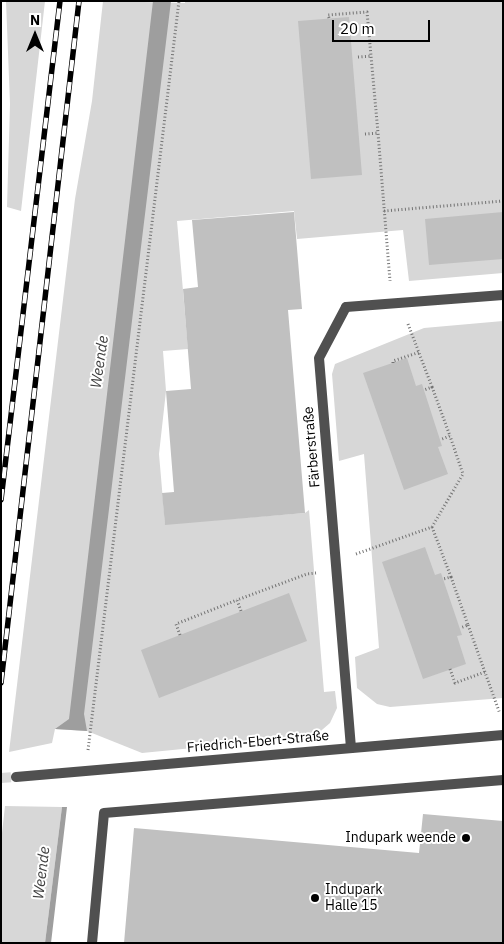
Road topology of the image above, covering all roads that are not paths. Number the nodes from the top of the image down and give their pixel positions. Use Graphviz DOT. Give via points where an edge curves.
graph roads {
  1 [pos="503,294"];
  2 [pos="503,735"];
  3 [pos="351,748"];
  4 [pos="16,777"];
  5 [pos="503,780"];
  6 [pos="92,943"];
  1 -- 3 [label="street, Färberstraße" via="346,306 319,358"];
  2 -- 3 [label="street, Friedrich-Ebert-Straße"];
  3 -- 4 [label="street, Friedrich-Ebert-Straße"];
  5 -- 6 [label="street" via="104,813"];
}
